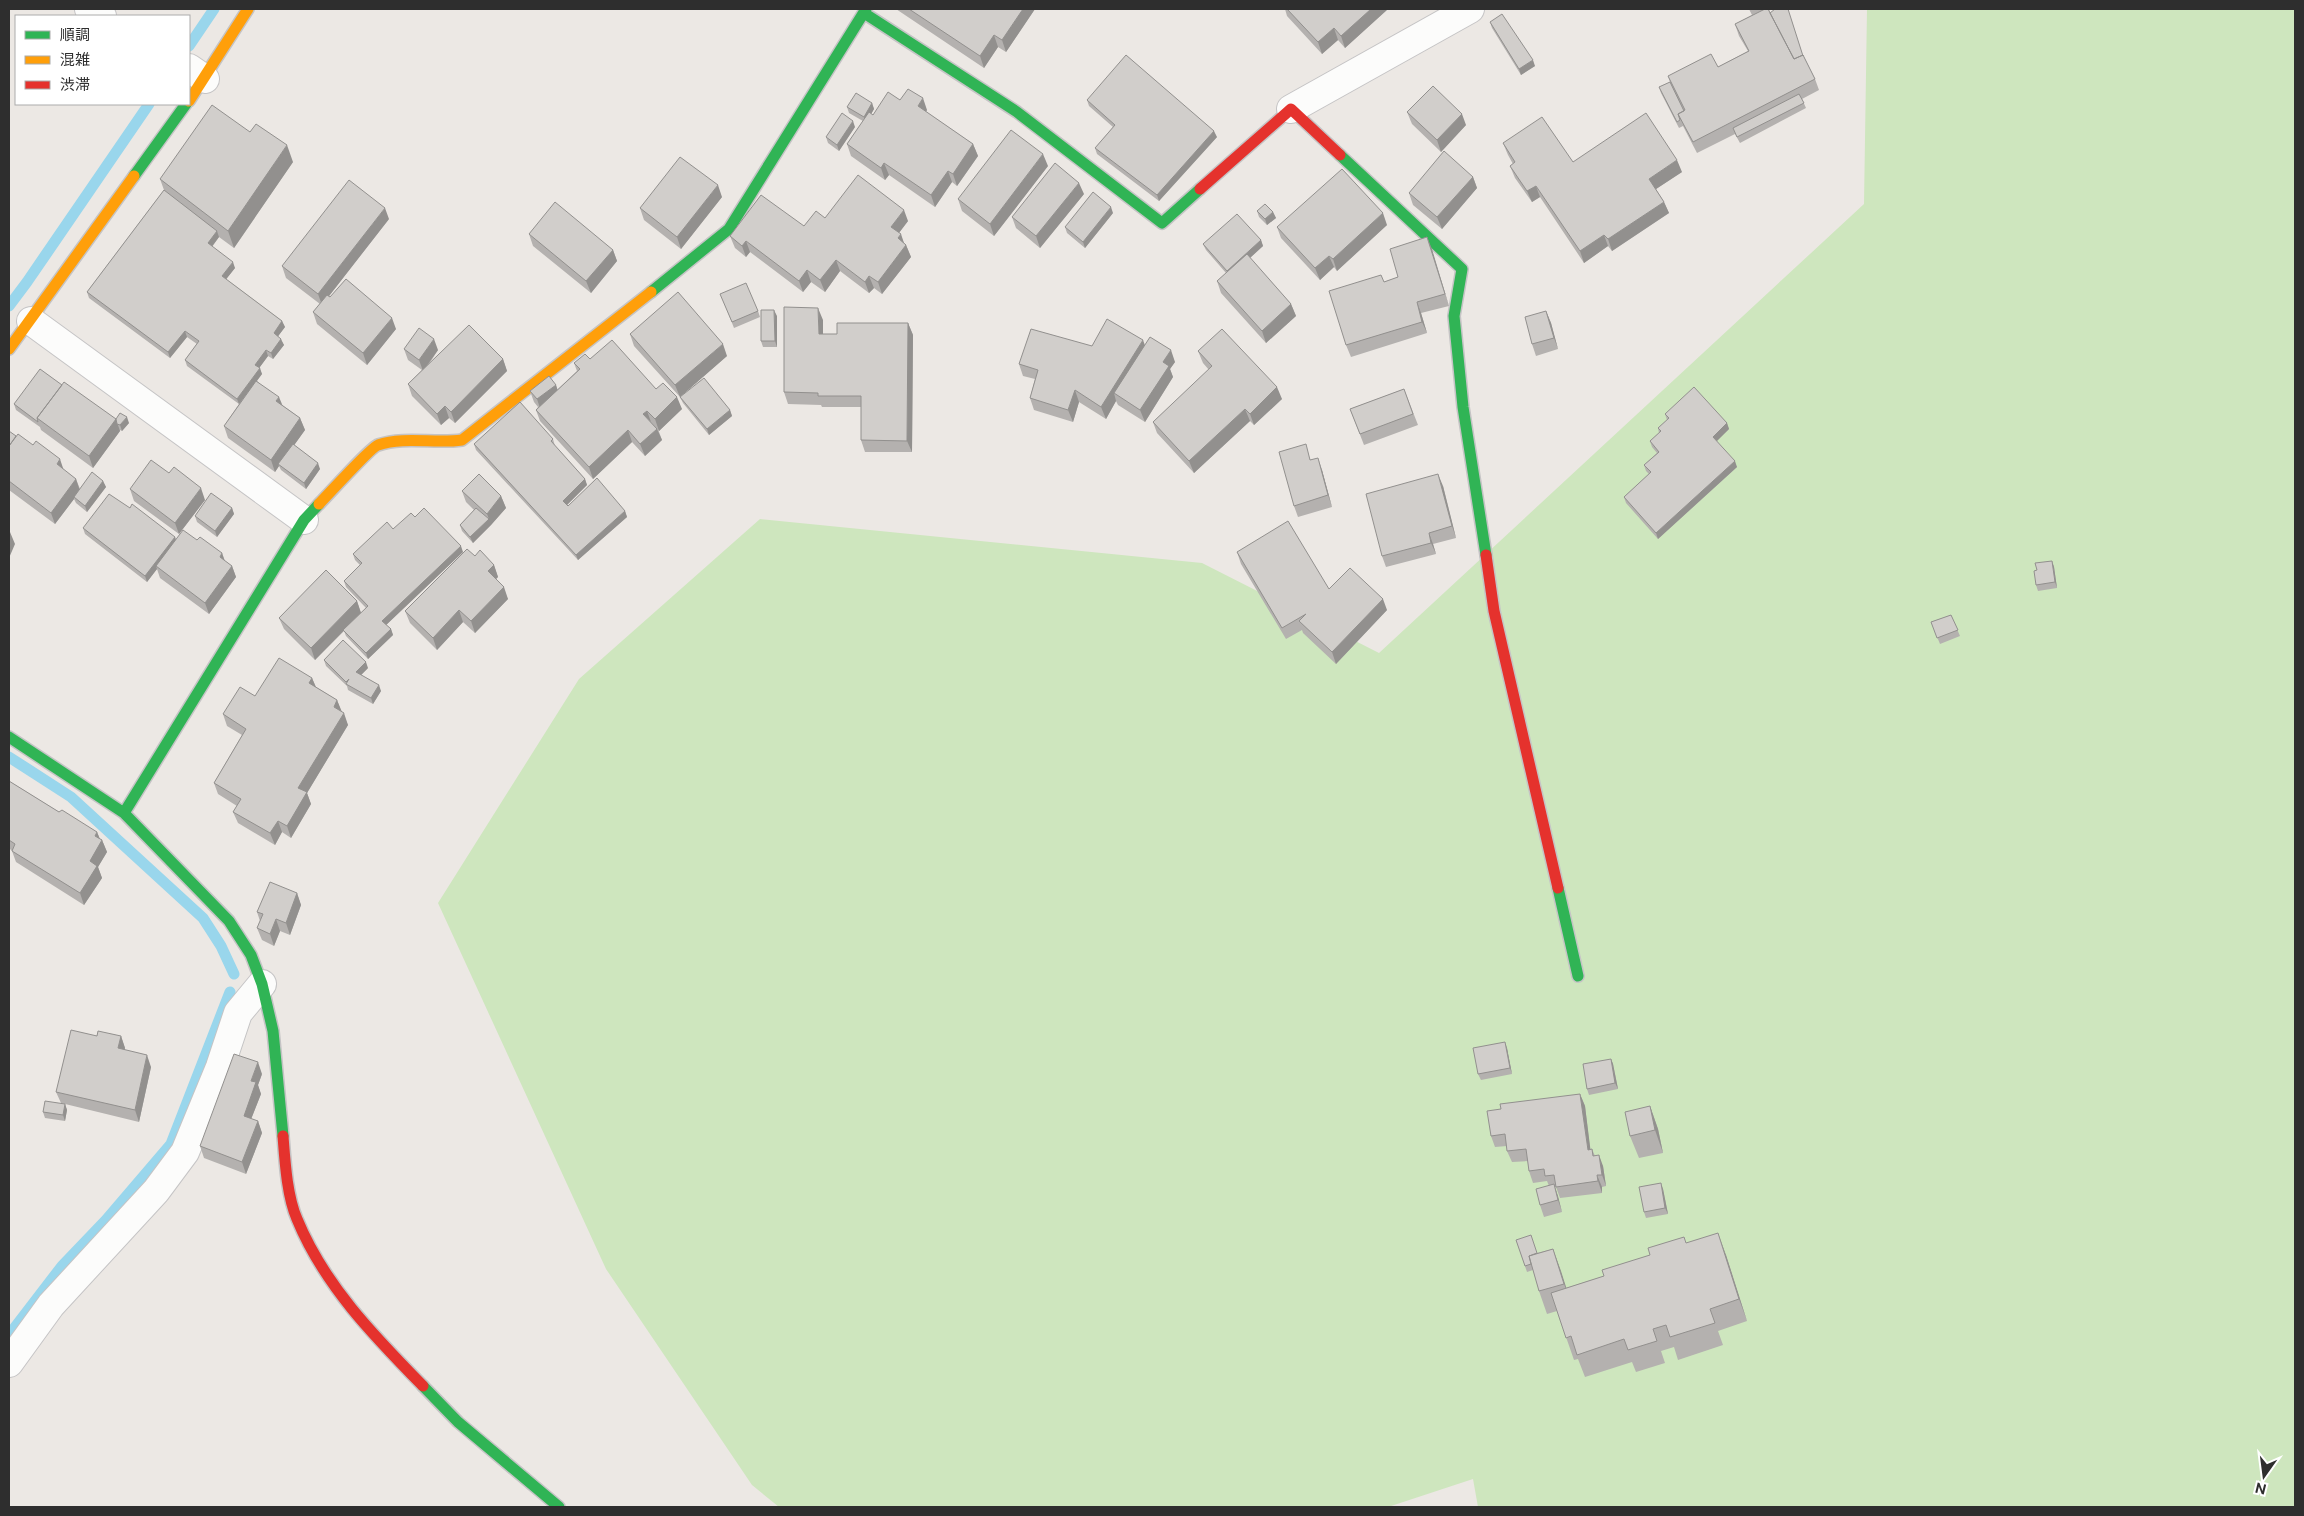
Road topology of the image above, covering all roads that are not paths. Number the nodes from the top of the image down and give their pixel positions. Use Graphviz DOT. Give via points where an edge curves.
graph roads {
  1 [pos="89,9"];
  2 [pos="248,9"];
  3 [pos="1470,9"];
  4 [pos="865,11"];
  5 [pos="100,15"];
  6 [pos="197,74"];
  7 [pos="190,97"];
  8 [pos="185,105"];
  9 [pos="1292,109"];
  10 [pos="32,321"];
  11 [pos="9,349"];
  12 [pos="304,520"];
  13 [pos="9,737"];
  14 [pos="124,813"];
  15 [pos="1578,976"];
  16 [pos="262,984"];
  17 [pos="9,1363"];
  18 [pos="559,1507"];
  1 -- 5 [label="street"];
  2 -- 6 [label="street"];
  3 -- 9 [label="street"];
  4 -- 9 [label="street" via="1017,112 1162,222"];
  4 -- 12 [label="street" via="729,229 713,244 462,440 399,441 376,445"];
  6 -- 7 [label="street"];
  8 -- 10 [label="street"];
  9 -- 15 [label="street" via="1462,269 1454,316 1463,408 1494,611"];
  10 -- 11 [label="street"];
  10 -- 12 [label="street"];
  12 -- 14 [label="street"];
  13 -- 14 [label="street"];
  14 -- 16 [label="street" via="229,921 251,955"];
  16 -- 17 [label="street" via="238,1013 185,1152 156,1191 51,1305"];
  16 -- 18 [label="street" via="273,1031 286,1171 296,1218 324,1272 371,1333 458,1422"];
}
